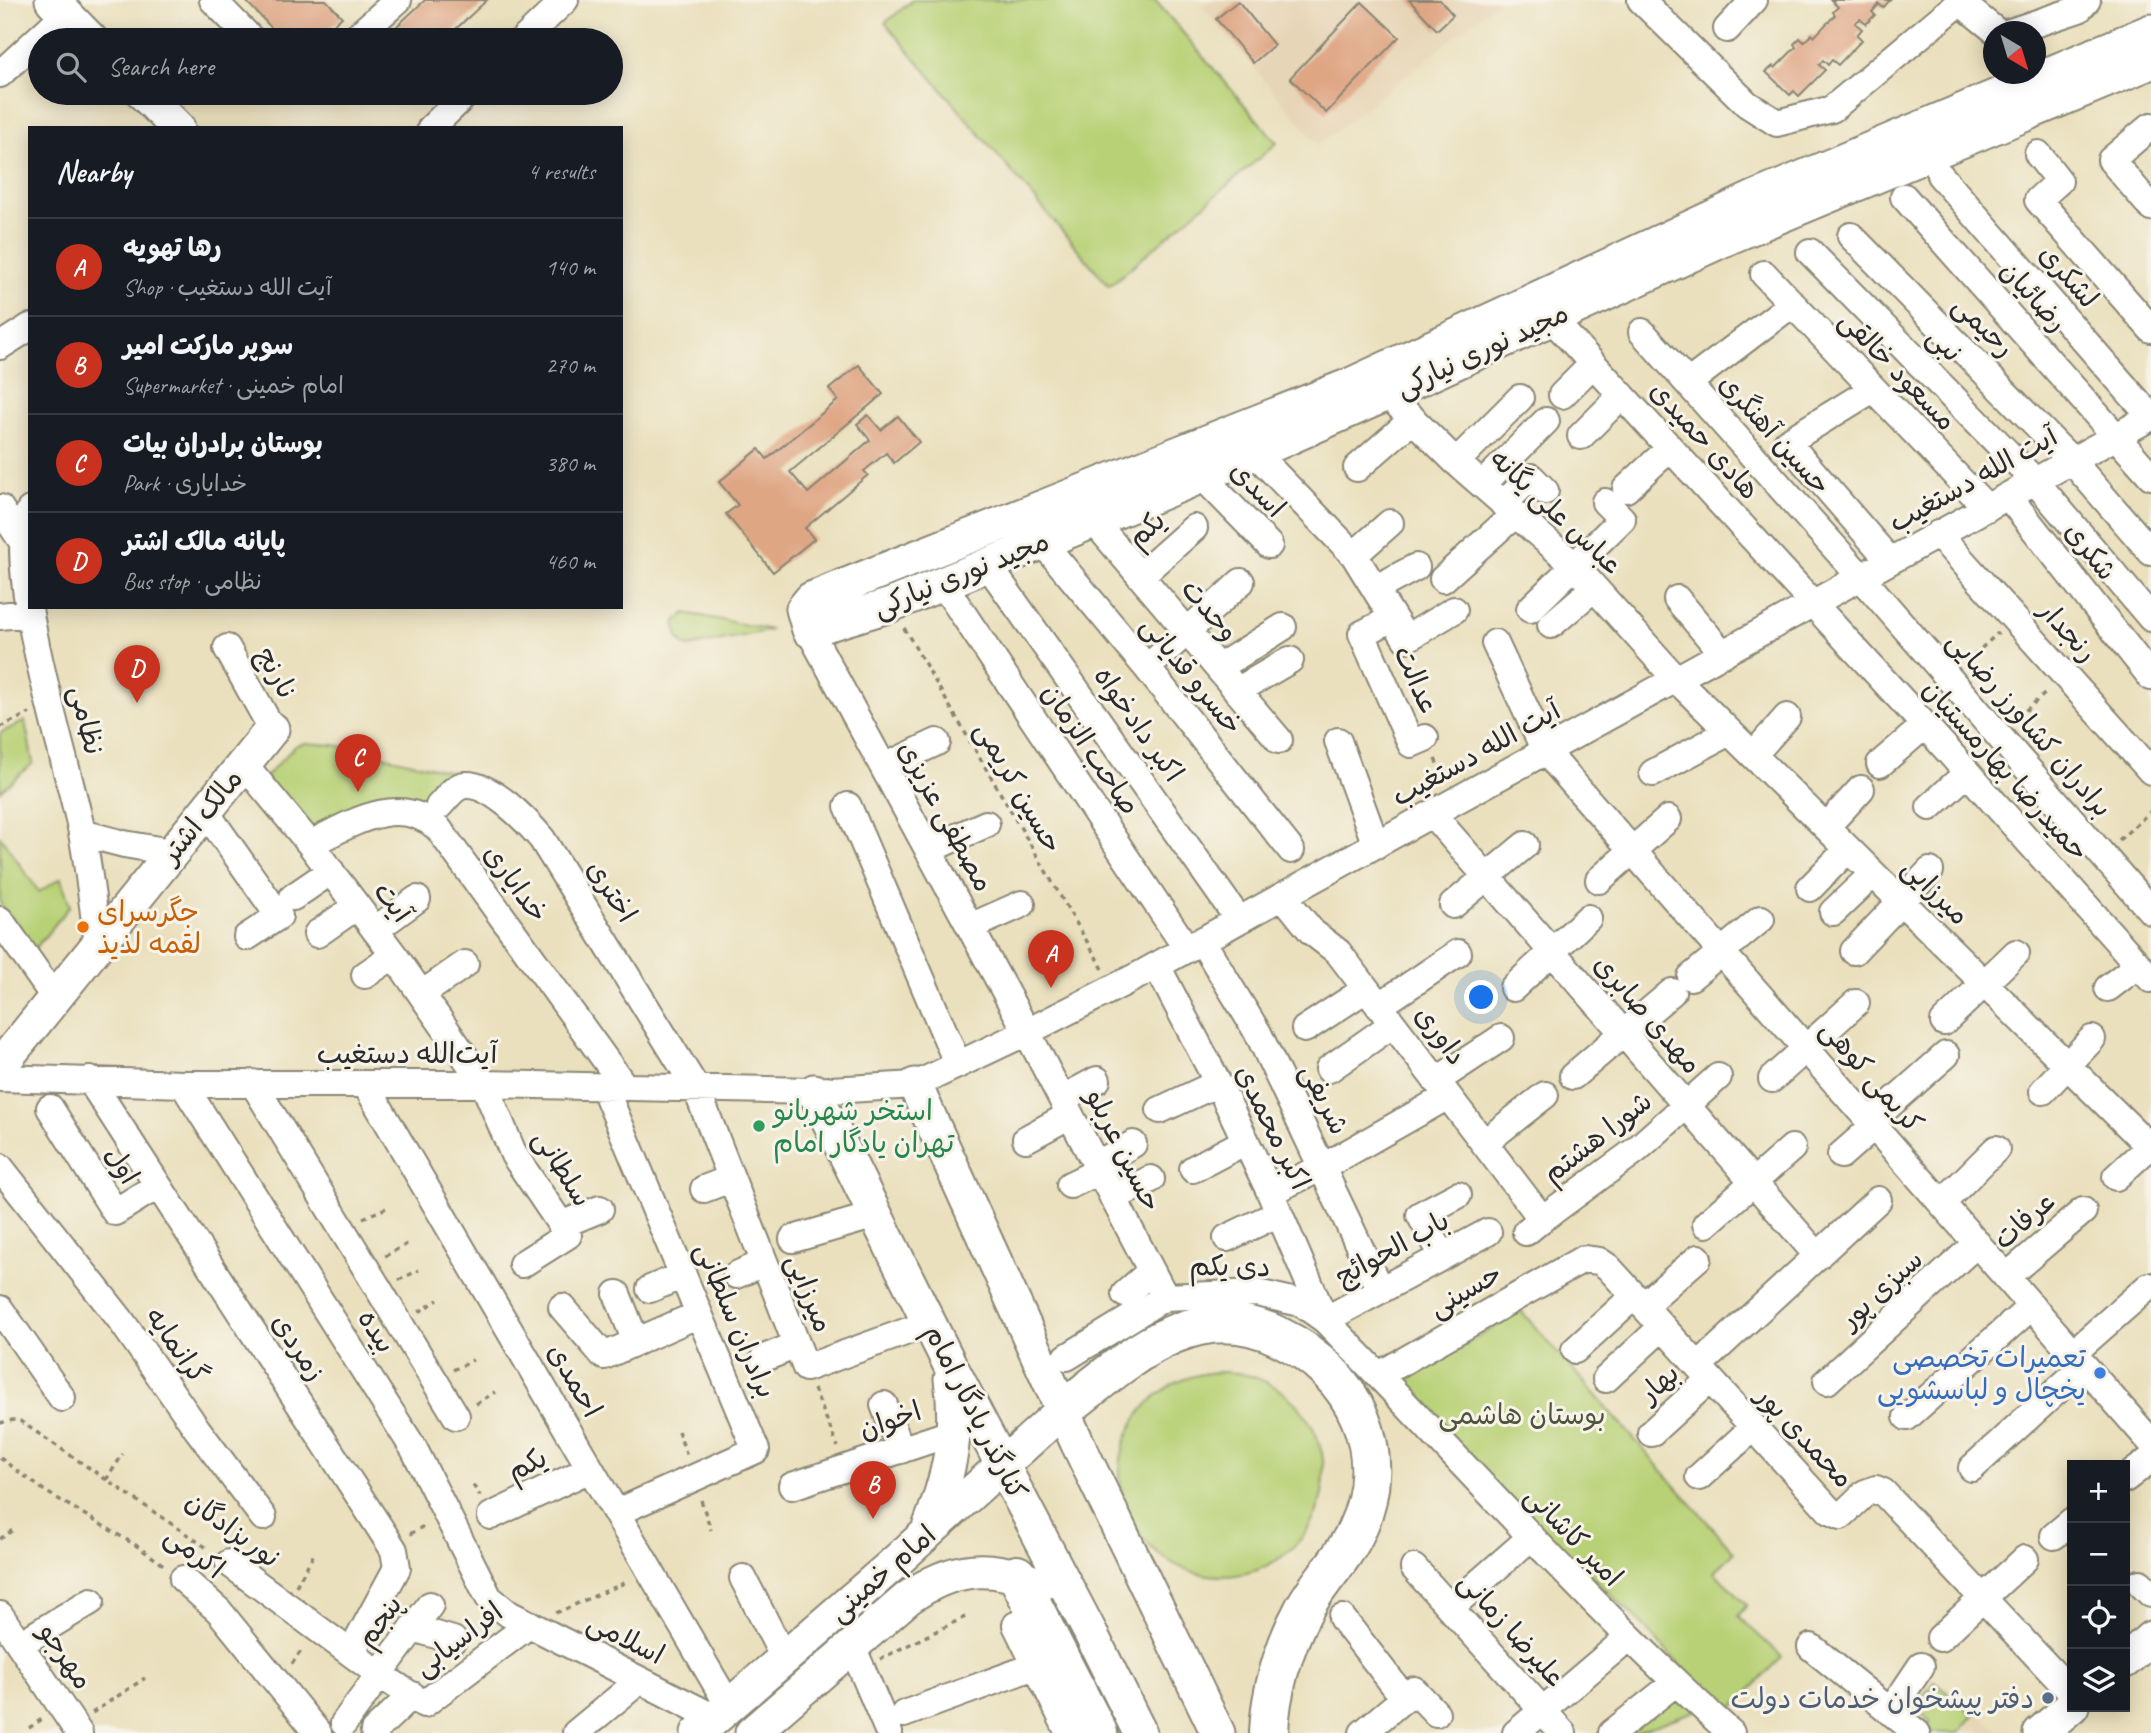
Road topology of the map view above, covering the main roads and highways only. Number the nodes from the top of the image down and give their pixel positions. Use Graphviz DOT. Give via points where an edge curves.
graph roads {
  1 [pos="63,5"];
  2 [pos="81,28"];
  3 [pos="95,28"];
  4 [pos="2151,32"];
  5 [pos="2151,62"];
  6 [pos="155,105"];
  7 [pos="175,105"];
  8 [pos="176,126"];
  9 [pos="195,126"];
  10 [pos="1545,308"];
  11 [pos="272,729"];
  12 [pos="0,1066"];
  13 [pos="915,1085"];
  14 [pos="814,1091"];
  15 [pos="949,1363"];
  16 [pos="1063,1410"];
  17 [pos="1003,1465"];
  18 [pos="927,1533"];
  19 [pos="1017,1574"];
  20 [pos="1089,1630"];
  21 [pos="2151,1638"];
  22 [pos="2130,1657"];
  23 [pos="2067,1710"];
  24 [pos="714,1719"];
  25 [pos="754,1732"];
  26 [pos="1098,1733"];
  27 [pos="1140,1733"];
  28 [pos="1218,1733"];
  29 [pos="1269,1733"];
  30 [pos="2040,1733"];
  1 -- 2 [label="main road"];
  1 -- 3 [label="main road"];
  4 -- 10 [label="main road, مجید نوری نیارکی" via="1754,198"];
  5 -- 10 [label="main road, مجید نوری نیارکی"];
  6 -- 8 [label="main road"];
  7 -- 9 [label="main road"];
  10 -- 10 [label="main road, مجید نوری نیارکی" via="1387,394 1202,476 891,605 810,615 869,578"];
  11 -- 12 [label="main road, مالک اشتر"];
  13 -- 16 [label="main road"];
  14 -- 15 [label="main road, کنارگذر یادگار امام"];
  15 -- 17 [label="main road, کنارگذر یادگار امام"];
  15 -- 18 [label="main road" via="954,1432 946,1484"];
  16 -- 17 [label="main road, امام خمینی"];
  16 -- 28 [label="main road"];
  16 -- 29 [label="highway" via="1161,1338 1210,1324 1255,1328 1303,1348 1327,1367 1347,1393 1369,1441 1368,1502 1356,1533 1303,1609 1277,1685"];
  17 -- 18 [label="main road, امام خمینی"];
  17 -- 20 [label="main road, کنارگذر یادگار امام"];
  18 -- 24 [label="main road, امام خمینی"];
  19 -- 20 [label="main road, امام خمینی" via="1043,1586"];
  19 -- 25 [label="main road, امام خمینی" via="984,1569 925,1586 908,1598 857,1657"];
  19 -- 26 [label="highway"];
  20 -- 27 [label="main road, کنارگذر یادگار امام"];
  21 -- 22 [label="main road"];
  23 -- 30 [label="main road"];
}
